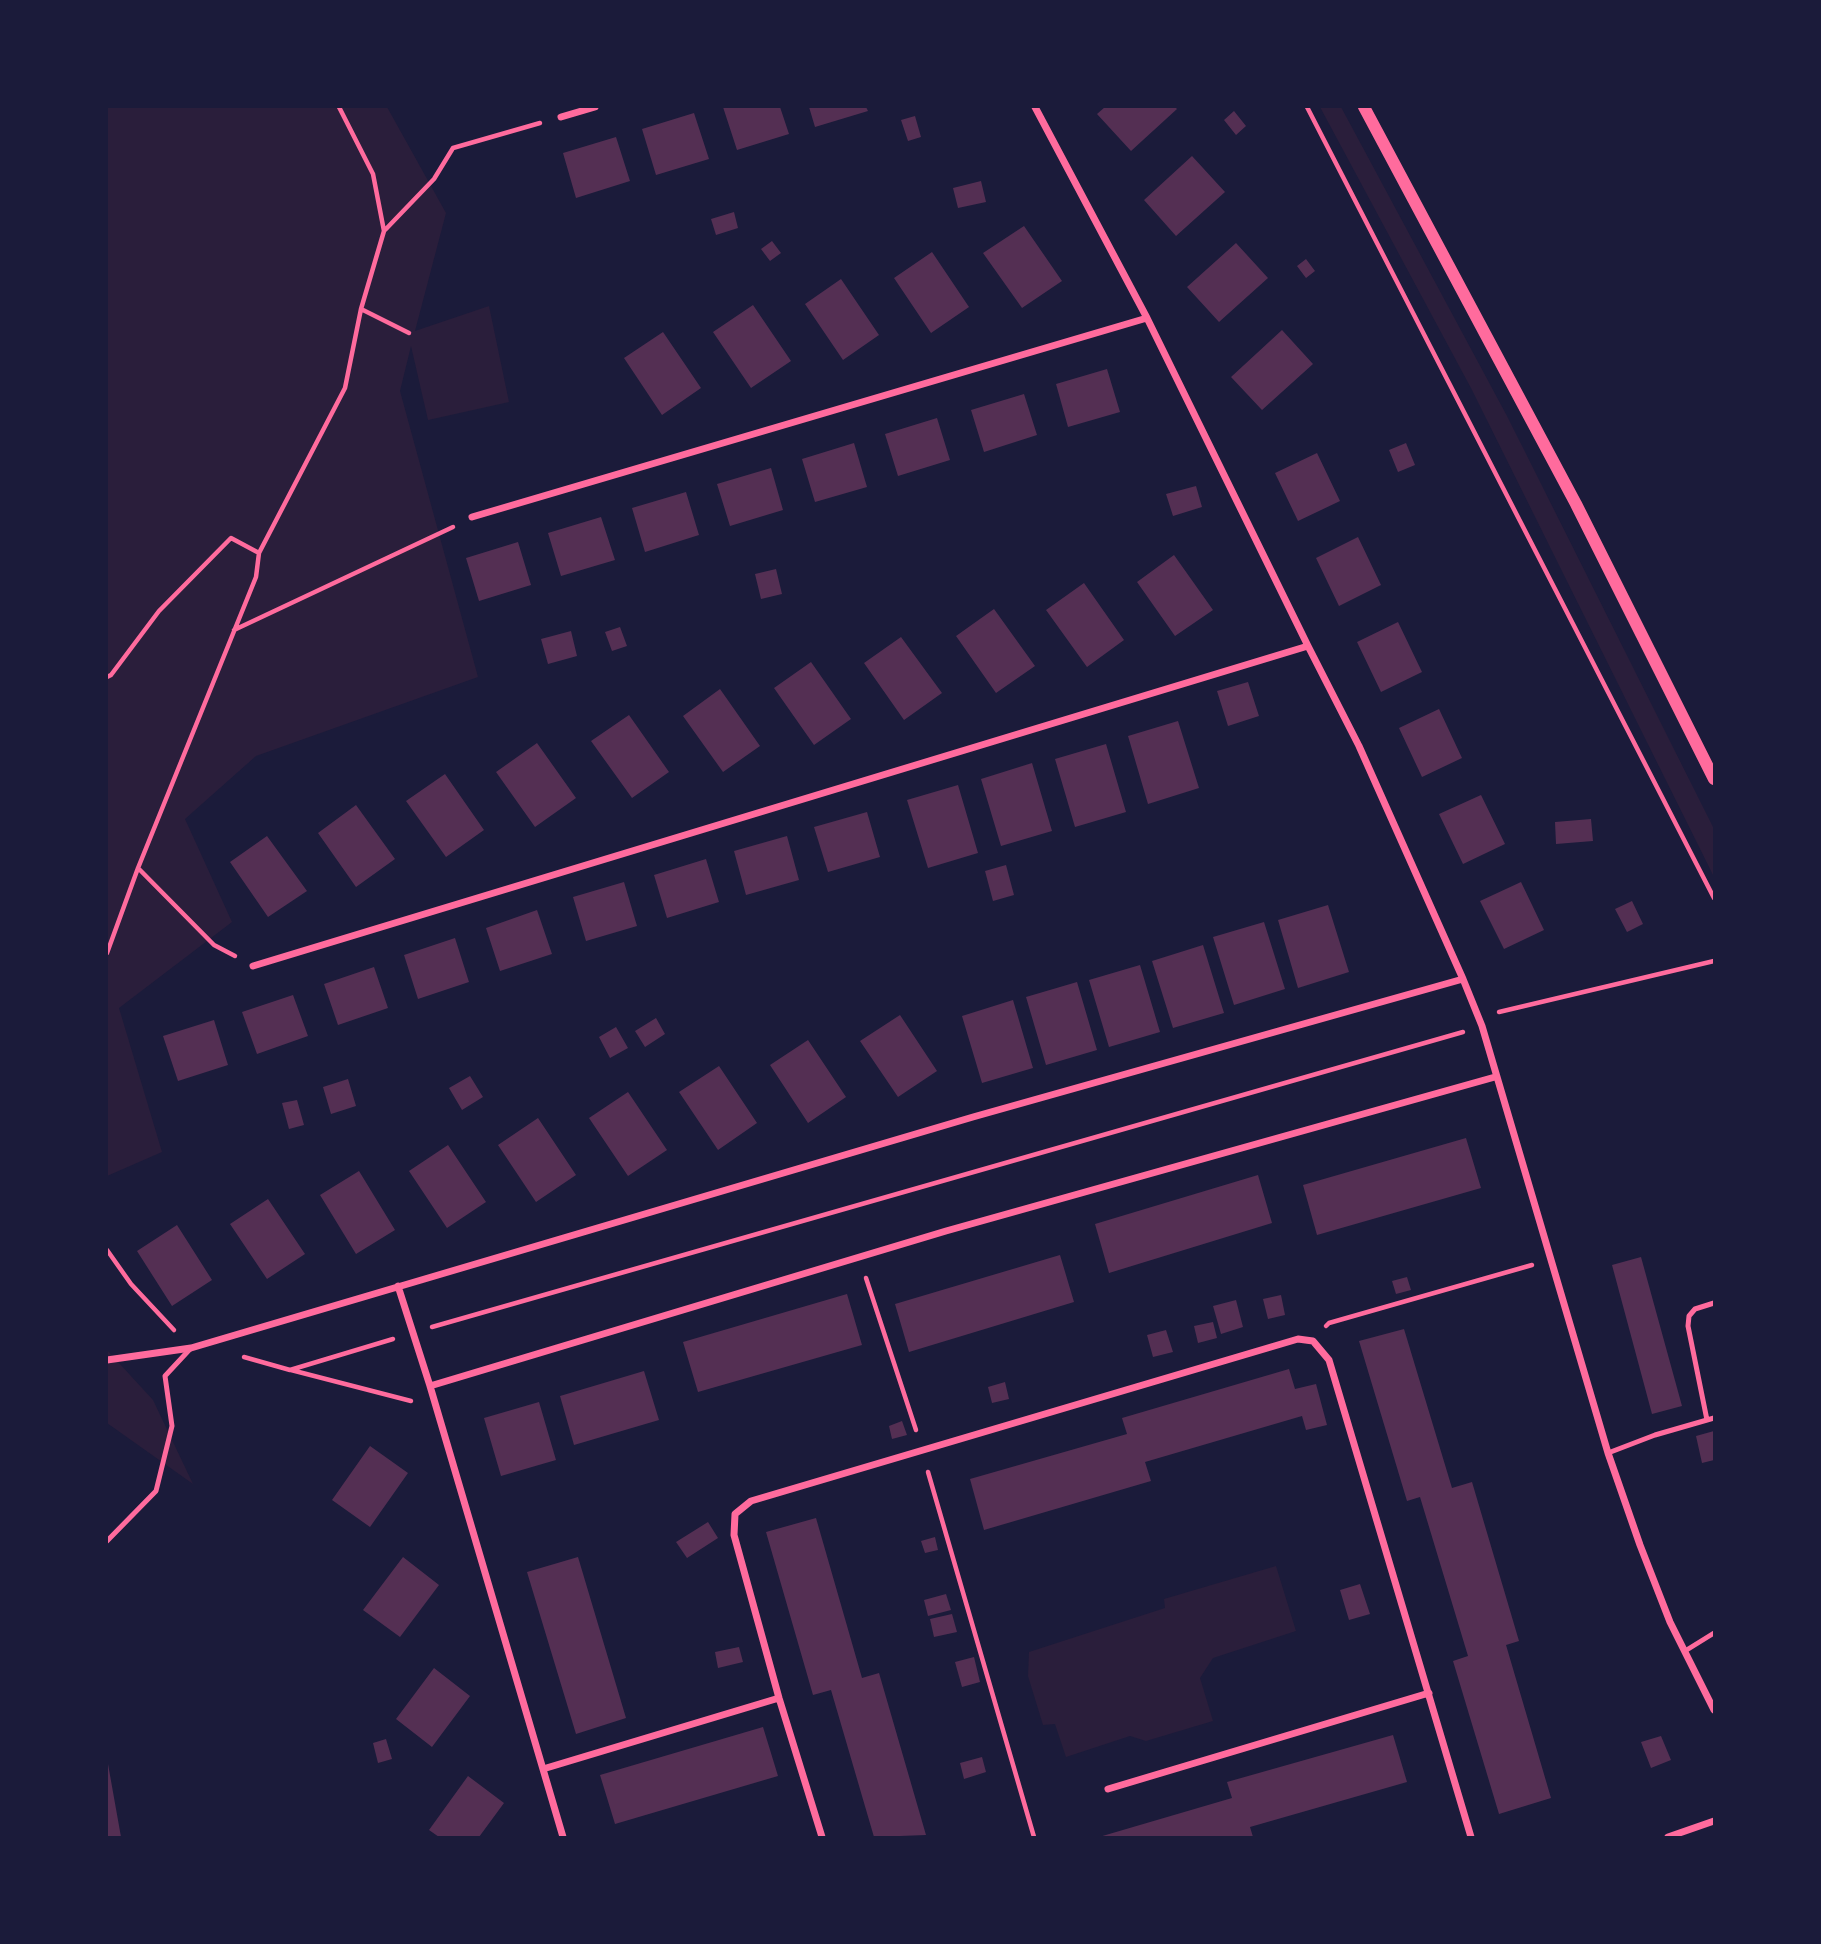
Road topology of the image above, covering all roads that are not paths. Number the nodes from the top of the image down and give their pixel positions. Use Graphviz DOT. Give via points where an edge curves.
graph roads {
  1 [pos="596,107"];
  2 [pos="1035,107"];
  3 [pos="1364,107"];
  4 [pos="561,117"];
  5 [pos="1147,318"];
  6 [pos="472,517"];
  7 [pos="1308,646"];
  8 [pos="1714,779"];
  9 [pos="253,966"];
  10 [pos="1463,979"];
  11 [pos="1496,1077"];
  12 [pos="398,1286"];
  13 [pos="1714,1303"];
  14 [pos="191,1348"];
  15 [pos="107,1360"];
  16 [pos="430,1386"];
  17 [pos="1711,1419"];
  18 [pos="1608,1453"];
  19 [pos="107,1541"];
  20 [pos="1714,1633"];
  21 [pos="1685,1651"];
  22 [pos="1429,1693"];
  23 [pos="779,1698"];
  24 [pos="1714,1710"];
  25 [pos="542,1769"];
  26 [pos="1108,1789"];
  27 [pos="1714,1821"];
  28 [pos="563,1837"];
  29 [pos="822,1837"];
  30 [pos="1471,1837"];
  31 [pos="1668,1837"];
  1 -- 4 [label="street"];
  2 -- 5 [label="street"];
  3 -- 8 [label="street" via="1576,504"];
  5 -- 6 [label="street"];
  5 -- 7 [label="street"];
  7 -- 9 [label="street"];
  7 -- 10 [label="street" via="1359,746"];
  10 -- 11 [label="street"];
  10 -- 12 [label="street"];
  11 -- 16 [label="street" via="859,1257"];
  11 -- 18 [label="street"];
  12 -- 14 [label="street"];
  12 -- 16 [label="street"];
  13 -- 17 [label="lane" via="1695,1309 1688,1326"];
  14 -- 15 [label="street"];
  14 -- 19 [label="lane" via="165,1376 172,1426 156,1490"];
  16 -- 25 [label="street"];
  17 -- 18 [label="lane"];
  18 -- 21 [label="street" via="1640,1545"];
  20 -- 21 [label="lane"];
  21 -- 24 [label="street"];
  22 -- 23 [label="street" via="1329,1360 1313,1341 1298,1339 751,1501 735,1514 734,1535"];
  22 -- 26 [label="street"];
  22 -- 30 [label="street"];
  23 -- 25 [label="street"];
  23 -- 29 [label="street"];
  25 -- 28 [label="street"];
  27 -- 31 [label="street"];
}
